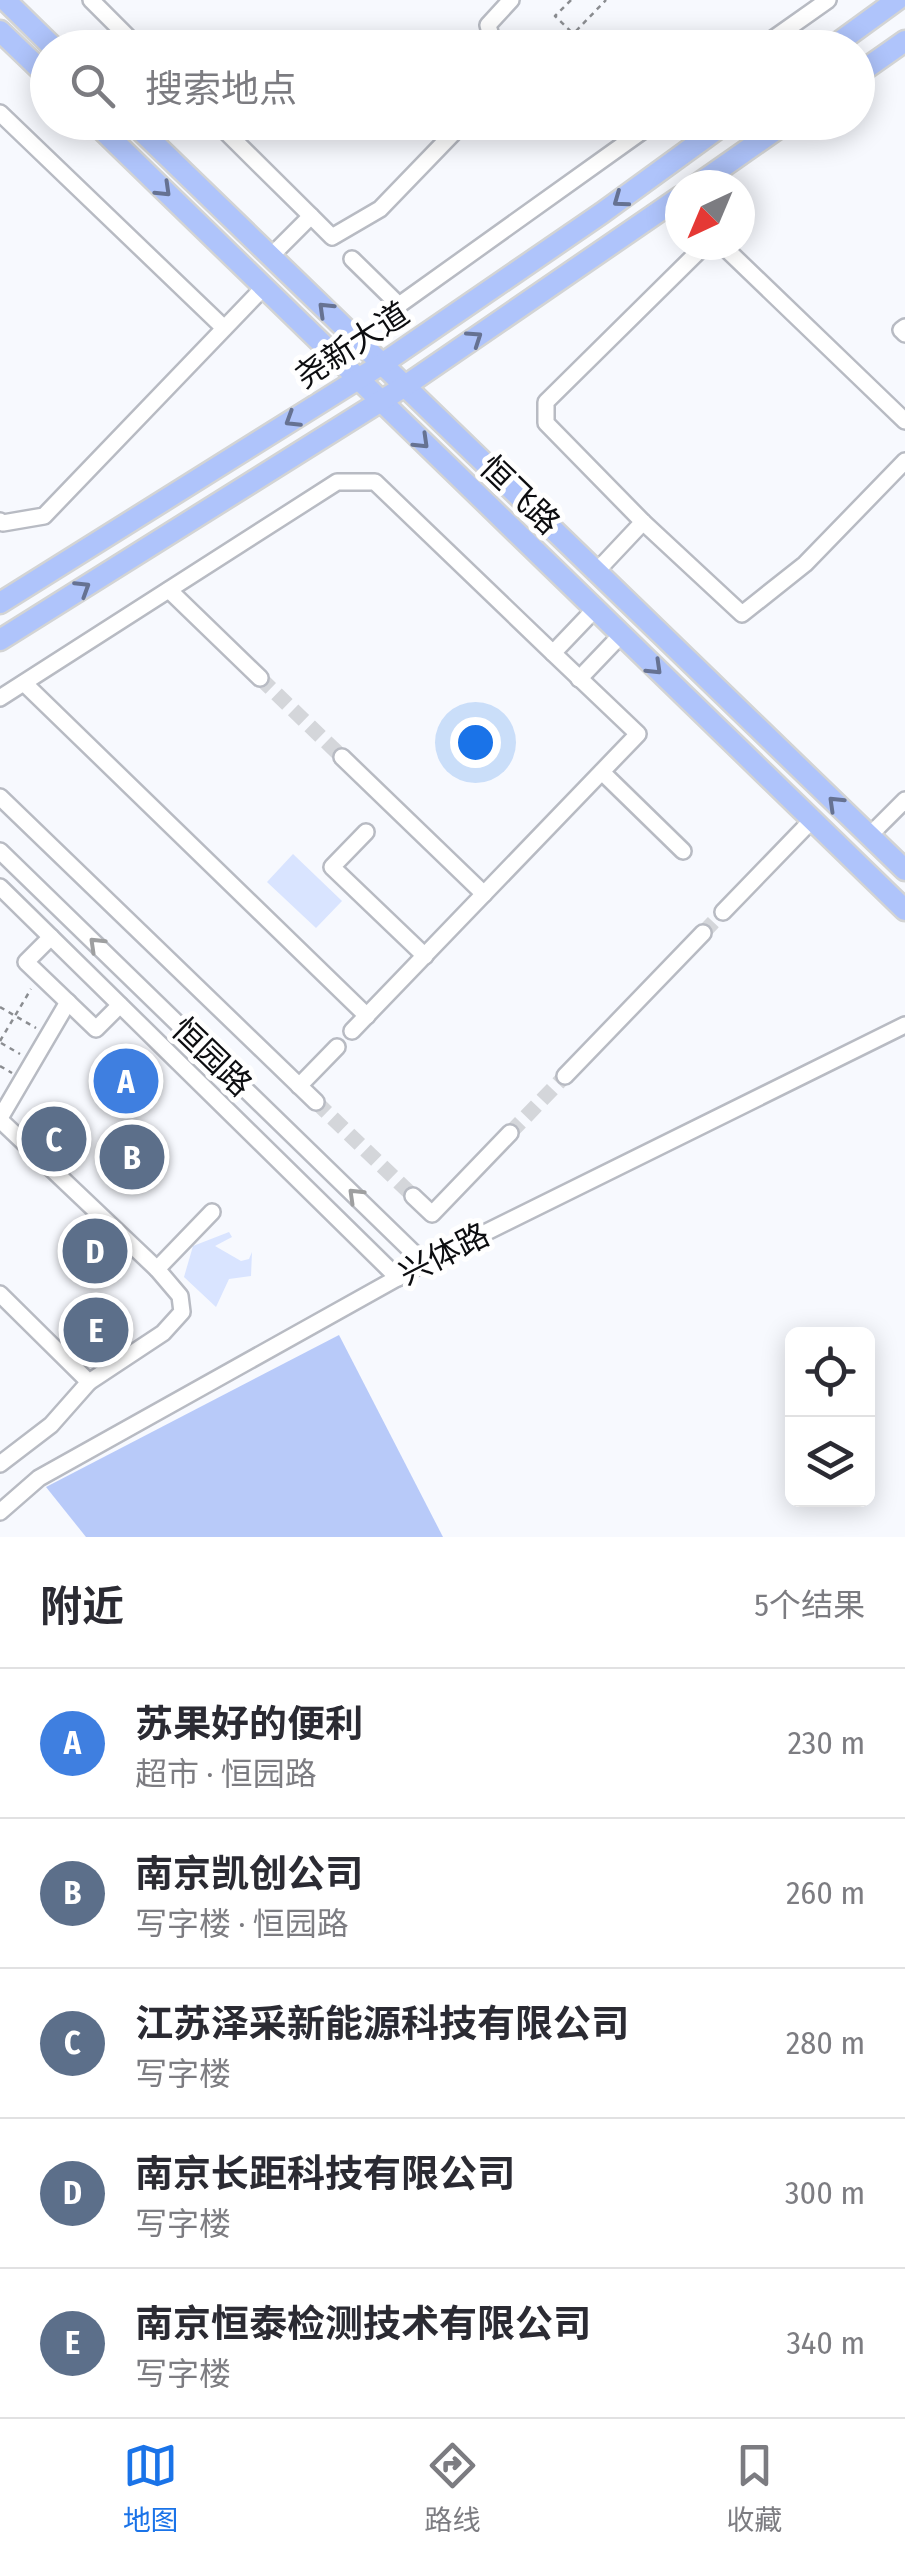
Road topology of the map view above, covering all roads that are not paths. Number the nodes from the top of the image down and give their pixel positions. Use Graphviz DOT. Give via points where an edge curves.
graph roads {
  1 [pos="5,0"];
  2 [pos="91,0"];
  3 [pos="511,0"];
  4 [pos="828,0"];
  5 [pos="896,0"];
  6 [pos="36,30"];
  7 [pos="121,30"];
  8 [pos="490,30"];
  9 [pos="786,30"];
  10 [pos="855,30"];
  11 [pos="0,31"];
  12 [pos="905,41"];
  13 [pos="30,60"];
  14 [pos="875,62"];
  15 [pos="0,113"];
  16 [pos="113,140"];
  17 [pos="151,140"];
  18 [pos="234,140"];
  19 [pos="447,140"];
  20 [pos="630,140"];
  21 [pos="702,140"];
  22 [pos="761,140"];
  23 [pos="718,170"];
  24 [pos="665,207"];
  25 [pos="311,216"];
  26 [pos="270,256"];
  27 [pos="352,260"];
  28 [pos="690,260"];
  29 [pos="738,260"];
  30 [pos="264,287"];
  31 [pos="224,328"];
  32 [pos="382,364"];
  33 [pos="358,379"];
  34 [pos="405,386"];
  35 [pos="380,401"];
  36 [pos="905,421"];
  37 [pos="905,460"];
  38 [pos="0,521"];
  39 [pos="643,522"];
  40 [pos="595,573"];
  41 [pos="169,590"];
  42 [pos="0,603"];
  43 [pos="594,610"];
  44 [pos="621,635"];
  45 [pos="0,640"];
  46 [pos="553,653"];
  47 [pos="260,678"];
  48 [pos="580,678"];
  49 [pos="24,683"];
  50 [pos="0,698"];
  51 [pos="342,757"];
  52 [pos="602,772"];
  53 [pos="0,797"];
  54 [pos="905,800"];
  55 [pos="812,820"];
  56 [pos="366,832"];
  57 [pos="869,836"];
  58 [pos="0,850"];
  59 [pos="683,850"];
  60 [pos="905,870"];
  61 [pos="0,888"];
  62 [pos="484,894"];
  63 [pos="905,910"];
  64 [pos="723,912"];
  65 [pos="703,933"];
  66 [pos="51,937"];
  67 [pos="425,956"];
  68 [pos="134,980"];
  69 [pos="68,1002"];
  70 [pos="118,1002"];
  71 [pos="366,1016"];
  72 [pos="905,1025"];
  73 [pos="352,1031"];
  74 [pos="336,1047"];
  75 [pos="565,1076"];
  76 [pos="299,1086"];
  77 [pos="316,1102"];
  78 [pos="0,1119"];
  79 [pos="510,1133"];
  80 [pos="414,1196"];
  81 [pos="212,1212"];
  82 [pos="424,1263"];
  83 [pos="156,1269"];
  84 [pos="398,1278"];
  85 [pos="0,1294"];
  86 [pos="89,1382"];
  87 [pos="0,1464"];
  88 [pos="0,1512"];
  1 -- 6 [label="main road"];
  2 -- 7 [label="street"];
  3 -- 8 [label="street"];
  4 -- 9 [label="street"];
  5 -- 10 [label="main road"];
  11 -- 13 [label="main road"];
  12 -- 14 [label="main road"];
  15 -- 31 [label="street"];
  16 -- 30 [label="main road, 恒飞路, one-way"];
  17 -- 26 [label="main road, 恒飞路"];
  18 -- 25 [label="street"];
  19 -- 25 [label="street" via="380,209 332,237"];
  20 -- 27 [label="street" via="399,305"];
  21 -- 32 [label="main road, 尧新大道, one-way"];
  22 -- 23 [label="main road"];
  34 -- 24 [label="main road, 尧新大道, one-way"];
  25 -- 26 [label="street"];
  32 -- 26 [label="main road, 恒飞路, one-way"];
  28 -- 39 [label="street" via="546,402 546,422"];
  29 -- 36 [label="street"];
  30 -- 31 [label="street"];
  30 -- 33 [label="main road, 恒飞路"];
  31 -- 38 [label="street" via="44,516"];
  32 -- 33 [label="main road, 尧新大道"];
  32 -- 34 [label="main road, 恒飞路"];
  33 -- 35 [label="main road, 恒飞路"];
  33 -- 42 [label="main road, 尧新大道, one-way"];
  34 -- 35 [label="main road, 尧新大道"];
  34 -- 40 [label="main road, 恒飞路"];
  35 -- 43 [label="main road, 恒飞路, one-way"];
  45 -- 35 [label="main road, 尧新大道, one-way"];
  37 -- 39 [label="street" via="805,564 742,614"];
  39 -- 40 [label="street"];
  57 -- 40 [label="main road, 恒飞路, one-way"];
  41 -- 46 [label="street" via="337,482 375,482"];
  41 -- 47 [label="street"];
  41 -- 49 [label="street"];
  43 -- 44 [label="main road, 恒飞路"];
  43 -- 46 [label="street"];
  44 -- 48 [label="street"];
  44 -- 55 [label="main road, 恒飞路, one-way"];
  46 -- 48 [label="street"];
  48 -- 52 [label="street" via="638,734"];
  49 -- 50 [label="street"];
  49 -- 71 [label="street"];
  51 -- 62 [label="street"];
  52 -- 59 [label="street"];
  52 -- 62 [label="street"];
  53 -- 76 [label="street"];
  54 -- 57 [label="street"];
  55 -- 63 [label="main road, 恒飞路"];
  55 -- 64 [label="street"];
  56 -- 67 [label="street" via="332,867"];
  57 -- 60 [label="main road, 恒飞路"];
  68 -- 58 [label="street, 恒园路, one-way"];
  61 -- 66 [label="street, 恒园路"];
  62 -- 67 [label="street"];
  65 -- 75 [label="street"];
  66 -- 69 [label="street" via="26,962"];
  66 -- 70 [label="street, 恒园路"];
  67 -- 71 [label="street"];
  68 -- 70 [label="street"];
  82 -- 68 [label="street, 恒园路, one-way"];
  69 -- 70 [label="street" via="96,1030"];
  69 -- 78 [label="street"];
  70 -- 84 [label="street, 恒园路"];
  71 -- 73 [label="street"];
  72 -- 82 [label="street, 兴体路"];
  74 -- 76 [label="street"];
  76 -- 77 [label="street"];
  78 -- 83 [label="street"];
  79 -- 80 [label="street" via="432,1214"];
  81 -- 83 [label="street"];
  82 -- 84 [label="street, 兴体路"];
  83 -- 86 [label="street" via="180,1296 182,1312 163,1333"];
  84 -- 88 [label="street, 兴体路" via="39,1478"];
  85 -- 86 [label="street"];
  86 -- 87 [label="street" via="51,1425"];
}
